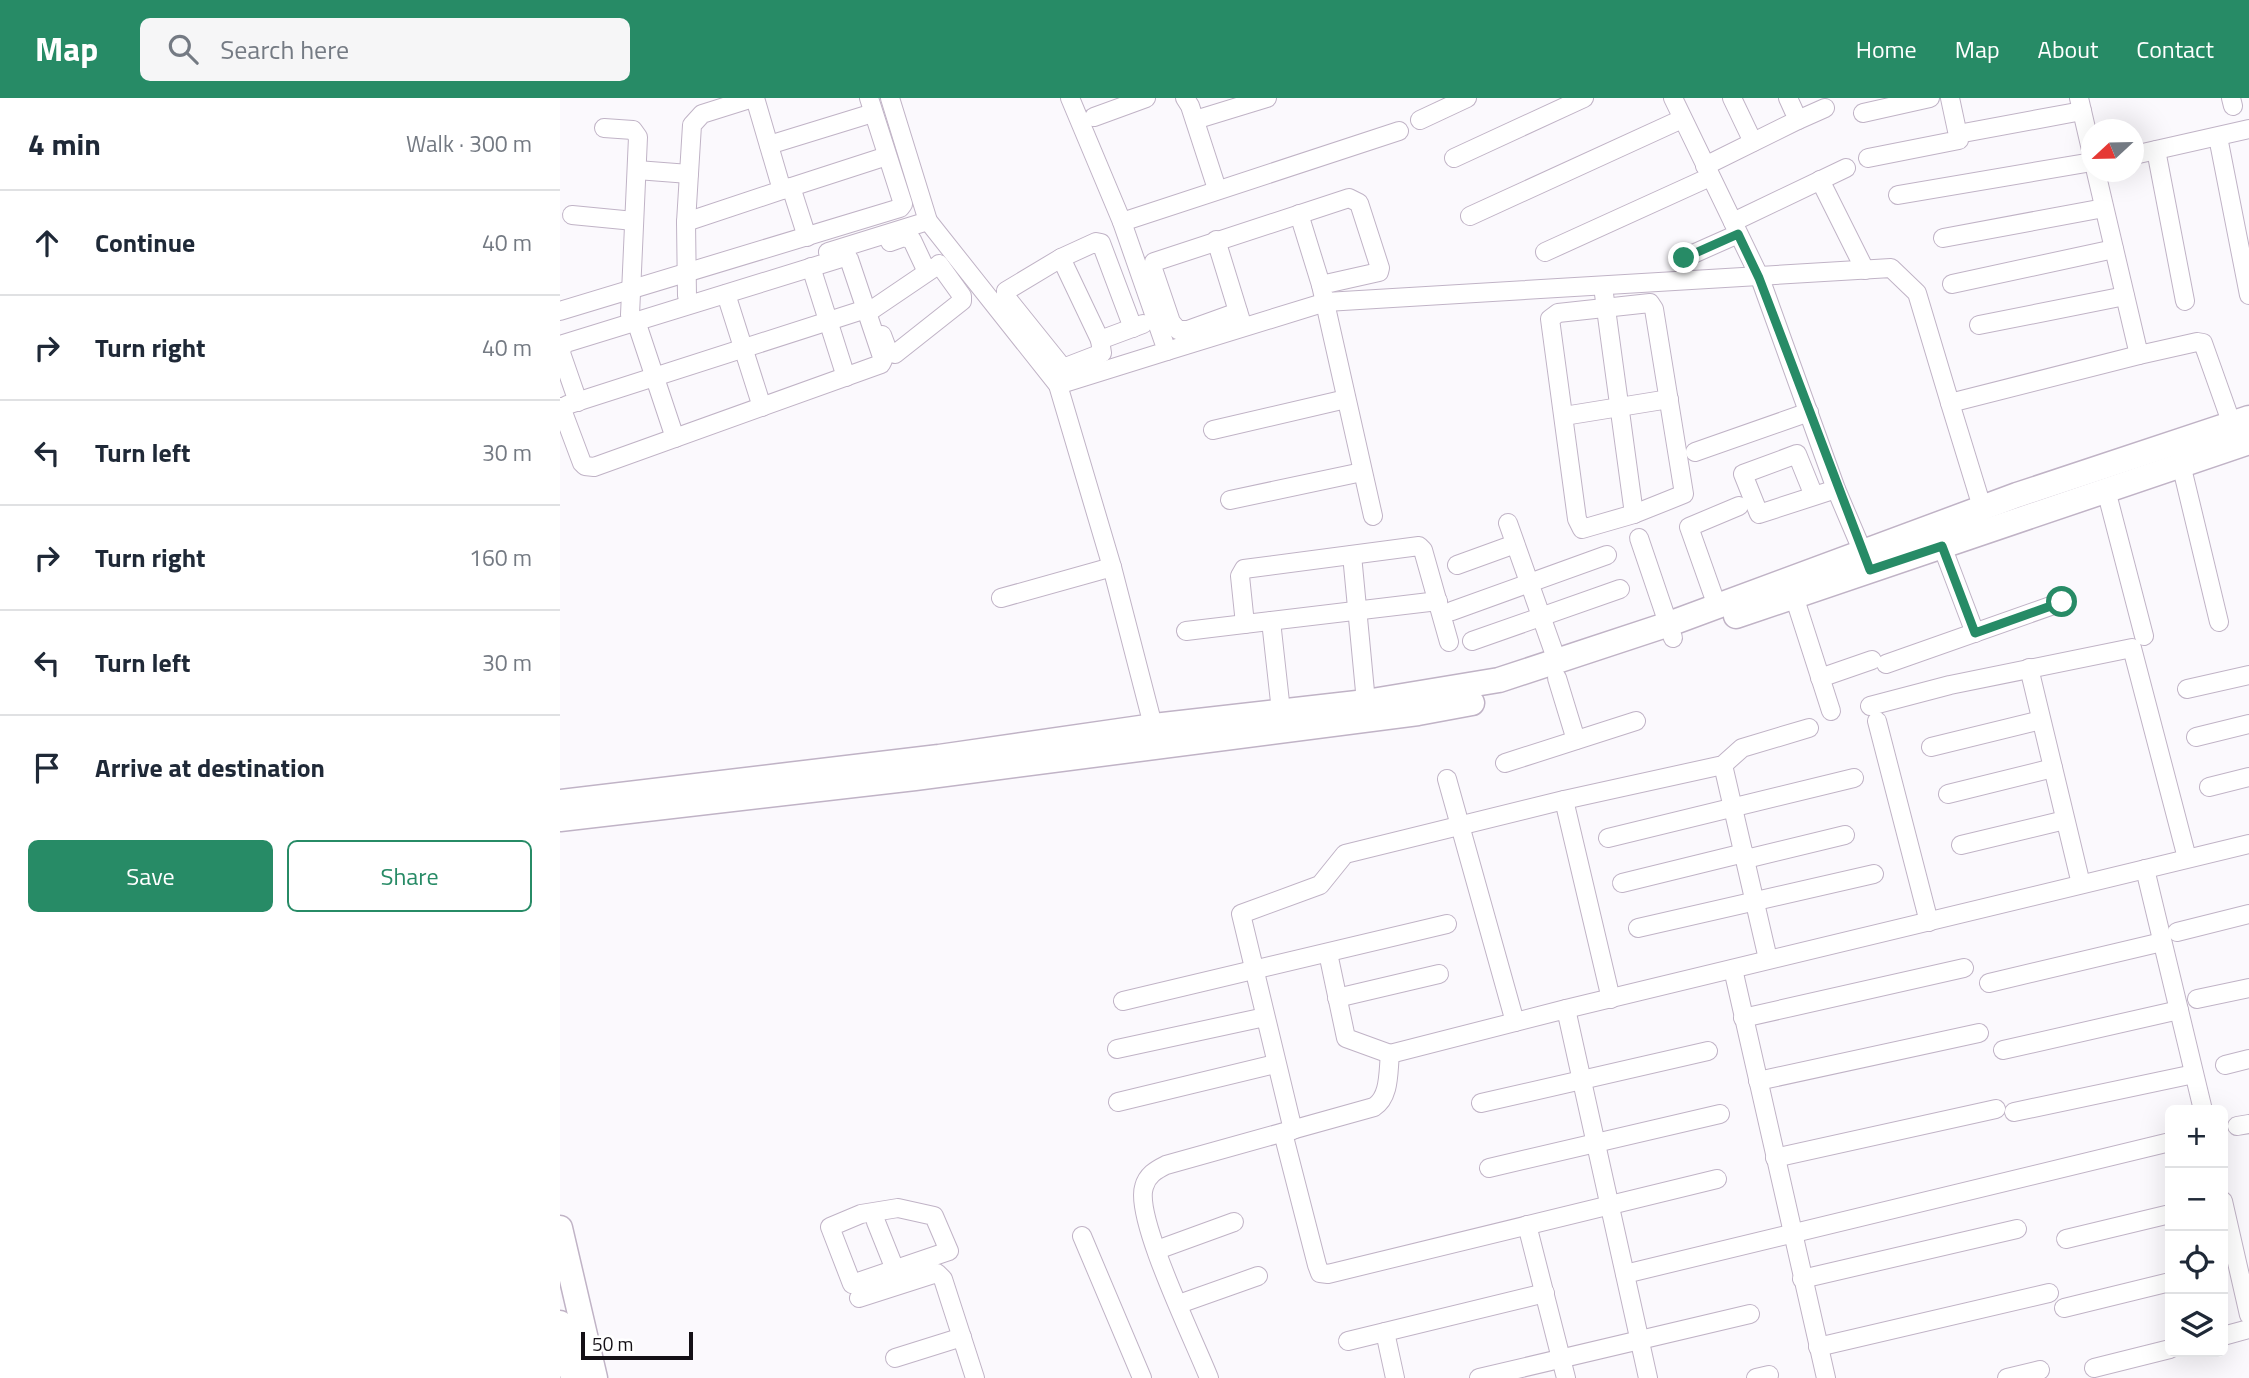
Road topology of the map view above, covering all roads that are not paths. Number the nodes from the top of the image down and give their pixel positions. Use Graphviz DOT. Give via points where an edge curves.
graph roads {
  1 [pos="754,98"];
  2 [pos="890,98"];
  3 [pos="1070,98"];
  4 [pos="1146,98"];
  5 [pos="1185,98"];
  6 [pos="1266,98"];
  7 [pos="1467,98"];
  8 [pos="1584,98"];
  9 [pos="1672,98"];
  10 [pos="1732,98"];
  11 [pos="1788,98"];
  12 [pos="1930,98"];
  13 [pos="1950,98"];
  14 [pos="871,105"];
  15 [pos="2081,105"];
  16 [pos="1825,108"];
  17 [pos="1863,113"];
  18 [pos="1094,117"];
  19 [pos="1682,119"];
  20 [pos="1195,120"];
  21 [pos="1420,120"];
  22 [pos="1798,120"];
  23 [pos="604,128"];
  24 [pos="2249,129"];
  25 [pos="1399,131"];
  26 [pos="1958,134"];
  27 [pos="2218,137"];
  28 [pos="1753,142"];
  29 [pos="769,145"];
  30 [pos="2156,150"];
  31 [pos="2144,153"];
  32 [pos="887,156"];
  33 [pos="1454,158"];
  34 [pos="1868,158"];
  35 [pos="2081,164"];
  36 [pos="1846,168"];
  37 [pos="637,170"];
  38 [pos="1707,172"];
  39 [pos="689,174"];
  40 [pos="1820,180"];
  41 [pos="2098,182"];
  42 [pos="787,189"];
  43 [pos="1217,189"];
  44 [pos="1898,195"];
  45 [pos="2104,208"];
  46 [pos="1299,214"];
  47 [pos="572,215"];
  48 [pos="1470,216"];
  49 [pos="634,221"];
  50 [pos="929,221"];
  51 [pos="685,222"];
  52 [pos="1122,222"];
  53 [pos="1736,228"];
  54 [pos="807,237"];
  55 [pos="1943,238"];
  56 [pos="1216,240"];
  57 [pos="2114,249"];
  58 [pos="1545,252"];
  59 [pos="956,253"];
  60 [pos="1061,258"];
  61 [pos="1684,258"];
  62 [pos="811,267"];
  63 [pos="933,268"];
  64 [pos="1865,270"];
  65 [pos="685,274"];
  66 [pos="1759,278"];
  67 [pos="1952,284"];
  68 [pos="1603,288"];
  69 [pos="629,290"];
  70 [pos="726,294"];
  71 [pos="1323,294"];
  72 [pos="2249,295"];
  73 [pos="687,296"];
  74 [pos="2125,296"];
  75 [pos="2185,301"];
  76 [pos="1605,306"];
  77 [pos="869,309"];
  78 [pos="560,311"];
  79 [pos="633,318"];
  80 [pos="1156,319"];
  81 [pos="1241,320"];
  82 [pos="828,321"];
  83 [pos="1979,325"];
  84 [pos="1133,328"];
  85 [pos="560,339"];
  86 [pos="1100,340"];
  87 [pos="743,349"];
  88 [pos="1167,351"];
  89 [pos="2139,355"];
  90 [pos="654,377"];
  91 [pos="846,377"];
  92 [pos="1058,385"];
  93 [pos="1346,399"];
  94 [pos="1669,399"];
  95 [pos="579,401"];
  96 [pos="1950,403"];
  97 [pos="560,407"];
  98 [pos="761,407"];
  99 [pos="1619,407"];
  100 [pos="1809,412"];
  101 [pos="1563,416"];
  102 [pos="2244,428"];
  103 [pos="1213,430"];
  104 [pos="675,438"];
  105 [pos="1695,452"];
  106 [pos="2180,464"];
  107 [pos="1362,472"];
  108 [pos="1836,489"];
  109 [pos="2106,490"];
  110 [pos="1814,496"];
  111 [pos="1230,500"];
  112 [pos="1739,506"];
  113 [pos="1982,507"];
  114 [pos="1634,514"];
  115 [pos="1373,516"];
  116 [pos="1508,523"];
  117 [pos="1639,538"];
  118 [pos="1515,544"];
  119 [pos="1942,546"];
  120 [pos="1352,555"];
  121 [pos="1607,555"];
  122 [pos="1866,561"];
  123 [pos="1457,565"];
  124 [pos="1112,567"];
  125 [pos="1530,584"];
  126 [pos="1620,589"];
  127 [pos="1794,596"];
  128 [pos="1001,598"];
  129 [pos="2062,602"];
  130 [pos="1445,606"];
  131 [pos="1717,606"];
  132 [pos="1357,612"];
  133 [pos="1542,617"];
  134 [pos="1271,621"];
  135 [pos="2219,622"];
  136 [pos="1245,624"];
  137 [pos="1186,631"];
  138 [pos="1671,631"];
  139 [pos="1975,633"];
  140 [pos="2144,636"];
  141 [pos="1472,641"];
  142 [pos="1449,642"];
  143 [pos="2029,668"];
  144 [pos="1557,669"];
  145 [pos="2249,675"];
  146 [pos="1820,678"];
  147 [pos="2187,689"];
  148 [pos="1366,702"];
  149 [pos="1281,710"];
  150 [pos="1831,711"];
  151 [pos="2041,720"];
  152 [pos="1636,721"];
  153 [pos="2249,724"];
  154 [pos="1809,728"];
  155 [pos="1155,735"];
  156 [pos="2196,737"];
  157 [pos="1576,740"];
  158 [pos="1931,747"];
  159 [pos="1505,763"];
  160 [pos="1723,765"];
  161 [pos="2053,768"];
  162 [pos="2249,777"];
  163 [pos="1854,778"];
  164 [pos="1447,779"];
  165 [pos="2209,787"];
  166 [pos="1948,794"];
  167 [pos="1564,800"];
  168 [pos="560,802"];
  169 [pos="1734,808"];
  170 [pos="560,819"];
  171 [pos="2065,820"];
  172 [pos="1461,827"];
  173 [pos="1845,835"];
  174 [pos="1608,838"];
  175 [pos="2249,844"];
  176 [pos="1962,845"];
  177 [pos="1745,856"];
  178 [pos="2188,858"];
  179 [pos="2145,869"];
  180 [pos="1874,874"];
  181 [pos="1622,883"];
  182 [pos="2081,884"];
  183 [pos="1756,902"];
  184 [pos="2249,914"];
  185 [pos="1929,922"];
  186 [pos="1447,924"];
  187 [pos="1639,928"];
  188 [pos="2177,932"];
  189 [pos="2162,942"];
  190 [pos="1328,953"];
  191 [pos="1768,959"];
  192 [pos="1964,968"];
  193 [pos="1733,969"];
  194 [pos="1254,971"];
  195 [pos="1439,974"];
  196 [pos="1989,983"];
  197 [pos="2249,988"];
  198 [pos="1337,998"];
  199 [pos="1611,999"];
  200 [pos="2197,999"];
  201 [pos="1123,1001"];
  202 [pos="1566,1009"];
  203 [pos="2179,1010"];
  204 [pos="1265,1017"];
  205 [pos="1743,1018"];
  206 [pos="1515,1022"];
  207 [pos="1979,1033"];
  208 [pos="1117,1049"];
  209 [pos="2003,1050"];
  210 [pos="1708,1051"];
  211 [pos="1390,1054"];
  212 [pos="2249,1059"];
  213 [pos="1275,1064"];
  214 [pos="2225,1065"];
  215 [pos="2194,1073"];
  216 [pos="1581,1079"];
  217 [pos="1758,1081"];
  218 [pos="1118,1102"];
  219 [pos="1481,1103"];
  220 [pos="2202,1105"];
  221 [pos="1720,1114"];
  222 [pos="1288,1132"];
  223 [pos="1595,1143"];
  224 [pos="2165,1143"];
  225 [pos="1775,1158"];
  226 [pos="1489,1168"];
  227 [pos="1717,1179"];
  228 [pos="1609,1206"];
  229 [pos="2165,1215"];
  230 [pos="876,1222"];
  231 [pos="1234,1222"];
  232 [pos="1527,1225"];
  233 [pos="560,1228"];
  234 [pos="2017,1229"];
  235 [pos="2226,1231"];
  236 [pos="1791,1233"];
  237 [pos="1082,1236"];
  238 [pos="2066,1239"];
  239 [pos="1157,1250"];
  240 [pos="2230,1268"];
  241 [pos="1625,1274"];
  242 [pos="898,1276"];
  243 [pos="1258,1276"];
  244 [pos="1802,1279"];
  245 [pos="2165,1283"];
  246 [pos="1545,1293"];
  247 [pos="2049,1293"];
  248 [pos="859,1298"];
  249 [pos="1179,1304"];
  250 [pos="2064,1308"];
  251 [pos="1750,1314"];
  252 [pos="2249,1315"];
  253 [pos="560,1323"];
  254 [pos="2249,1329"];
  255 [pos="1385,1332"];
  256 [pos="2228,1335"];
  257 [pos="962,1337"];
  258 [pos="1348,1340"];
  259 [pos="1640,1340"];
  260 [pos="1818,1347"];
  261 [pos="2165,1350"];
  262 [pos="895,1358"];
  263 [pos="1562,1359"];
  264 [pos="2094,1368"];
  265 [pos="2040,1370"];
  266 [pos="573,1378"];
  267 [pos="595,1378"];
  268 [pos="975,1378"];
  269 [pos="1142,1378"];
  270 [pos="1209,1378"];
  271 [pos="1395,1378"];
  272 [pos="1479,1378"];
  273 [pos="1566,1378"];
  274 [pos="1648,1378"];
  275 [pos="1826,1378"];
  276 [pos="2007,1378"];
  1 -- 29 [label="street"];
  1 -- 39 [label="street" via="696,118"];
  2 -- 50 [label="street"];
  3 -- 52 [label="street"];
  4 -- 18 [label="street"];
  5 -- 20 [label="street"];
  6 -- 20 [label="street"];
  7 -- 21 [label="street"];
  8 -- 33 [label="street"];
  9 -- 19 [label="street"];
  10 -- 28 [label="street"];
  11 -- 22 [label="street"];
  12 -- 17 [label="street"];
  13 -- 26 [label="street"];
  14 -- 29 [label="street"];
  14 -- 32 [label="street"];
  15 -- 26 [label="street"];
  16 -- 22 [label="street"];
  19 -- 38 [label="street"];
  19 -- 48 [label="street"];
  20 -- 43 [label="street"];
  22 -- 28 [label="street"];
  23 -- 37 [label="street" via="636,132"];
  24 -- 27 [label="street"];
  25 -- 43 [label="street"];
  26 -- 34 [label="street" via="1959,139"];
  27 -- 30 [label="street"];
  27 -- 72 [label="street"];
  28 -- 38 [label="street"];
  29 -- 42 [label="street"];
  30 -- 31 [label="street"];
  30 -- 75 [label="street"];
  32 -- 42 [label="street"];
  32 -- 54 [label="street" via="902,206"];
  35 -- 44 [label="street"];
  36 -- 40 [label="street"];
  37 -- 39 [label="street"];
  37 -- 49 [label="street"];
  38 -- 53 [label="street"];
  38 -- 58 [label="street"];
  39 -- 51 [label="street"];
  40 -- 53 [label="street"];
  40 -- 64 [label="street"];
  41 -- 45 [label="street"];
  42 -- 51 [label="street"];
  42 -- 54 [label="street"];
  43 -- 52 [label="street"];
  45 -- 55 [label="street"];
  45 -- 57 [label="street"];
  46 -- 56 [label="street"];
  46 -- 71 [label="street"];
  46 -- 71 [label="street" via="1354,199 1380,268 1376,274"];
  47 -- 49 [label="street"];
  49 -- 69 [label="street"];
  50 -- 59 [label="street"];
  50 -- 73 [label="street"];
  51 -- 65 [label="street"];
  52 -- 80 [label="street"];
  53 -- 61 [label="street"];
  53 -- 66 [label="street"];
  54 -- 65 [label="street"];
  56 -- 81 [label="street"];
  56 -- 81 [label="street" via="1160,259 1153,269 1178,330"];
  57 -- 67 [label="street"];
  57 -- 74 [label="street"];
  59 -- 63 [label="street"];
  59 -- 92 [label="street"];
  60 -- 84 [label="street" via="1101,243"];
  60 -- 86 [label="street"];
  60 -- 86 [label="street" via="1006,291 1006,297 1063,368 1102,353"];
  62 -- 70 [label="street"];
  62 -- 77 [label="street" via="848,257"];
  62 -- 82 [label="street"];
  63 -- 77 [label="street"];
  63 -- 77 [label="street" via="907,237 856,255"];
  63 -- 77 [label="street" via="962,301 899,352 888,351"];
  64 -- 66 [label="street"];
  64 -- 96 [label="street" via="1891,268 1917,293"];
  65 -- 69 [label="street"];
  65 -- 73 [label="street"];
  66 -- 68 [label="street"];
  66 -- 100 [label="street"];
  68 -- 71 [label="street"];
  68 -- 76 [label="street"];
  69 -- 78 [label="street"];
  69 -- 79 [label="street"];
  70 -- 79 [label="street"];
  70 -- 87 [label="street"];
  71 -- 81 [label="street"];
  71 -- 93 [label="street"];
  73 -- 79 [label="street"];
  74 -- 83 [label="street"];
  74 -- 89 [label="street"];
  76 -- 94 [label="street" via="1652,305"];
  76 -- 99 [label="street"];
  76 -- 101 [label="street" via="1558,313 1550,319"];
  77 -- 82 [label="street"];
  77 -- 91 [label="street" via="883,362"];
  79 -- 85 [label="street"];
  79 -- 90 [label="street"];
  79 -- 95 [label="street" via="563,344 561,353"];
  80 -- 84 [label="street"];
  80 -- 88 [label="street"];
  81 -- 88 [label="street"];
  82 -- 87 [label="street"];
  82 -- 91 [label="street"];
  84 -- 86 [label="street"];
  87 -- 90 [label="street"];
  87 -- 98 [label="street"];
  88 -- 92 [label="street"];
  89 -- 96 [label="street"];
  89 -- 102 [label="street" via="2203,343"];
  90 -- 95 [label="street"];
  90 -- 104 [label="street"];
  91 -- 98 [label="street"];
  92 -- 124 [label="street"];
  93 -- 103 [label="street"];
  93 -- 107 [label="street"];
  94 -- 99 [label="street"];
  94 -- 114 [label="street" via="1684,494"];
  95 -- 97 [label="street"];
  96 -- 113 [label="street"];
  97 -- 104 [label="street" via="582,463 589,468"];
  98 -- 104 [label="street"];
  99 -- 101 [label="street"];
  99 -- 114 [label="street"];
  100 -- 105 [label="street"];
  100 -- 108 [label="street"];
  101 -- 114 [label="street" via="1579,525 1587,529"];
  102 -- 106 [label="street"];
  102 -- 113 [label="street"];
  106 -- 109 [label="street"];
  106 -- 135 [label="street"];
  107 -- 111 [label="street"];
  107 -- 115 [label="street"];
  108 -- 110 [label="street"];
  108 -- 122 [label="street"];
  109 -- 119 [label="street"];
  109 -- 140 [label="street"];
  112 -- 131 [label="street" via="1689,527"];
  113 -- 122 [label="street"];
  116 -- 118 [label="street"];
  117 -- 138 [label="street"];
  118 -- 123 [label="street"];
  118 -- 125 [label="street"];
  119 -- 122 [label="street"];
  119 -- 139 [label="street"];
  120 -- 130 [label="street" via="1421,547"];
  120 -- 132 [label="street"];
  120 -- 136 [label="street" via="1244,569 1240,576"];
  121 -- 125 [label="street"];
  122 -- 127 [label="street"];
  122 -- 131 [label="street"];
  124 -- 128 [label="street"];
  124 -- 155 [label="street"];
  125 -- 130 [label="street"];
  125 -- 133 [label="street"];
  126 -- 133 [label="street"];
  127 -- 138 [label="street"];
  127 -- 146 [label="street"];
  129 -- 139 [label="street"];
  130 -- 132 [label="street"];
  130 -- 142 [label="street"];
  131 -- 138 [label="street"];
  132 -- 134 [label="street"];
  132 -- 148 [label="street"];
  133 -- 141 [label="street"];
  133 -- 144 [label="street"];
  134 -- 136 [label="street"];
  134 -- 149 [label="street"];
  136 -- 137 [label="street"];
  138 -- 144 [label="street"];
  139 -- 146 [label="street"];
  143 -- 151 [label="street"];
  143 -- 178 [label="street" via="2132,648"];
  143 -- 185 [label="street" via="1874,714"];
  144 -- 148 [label="street"];
  144 -- 155 [label="street" via="1491,699 1418,713"];
  144 -- 157 [label="street"];
  145 -- 147 [label="street"];
  146 -- 150 [label="street"];
  148 -- 149 [label="street"];
  149 -- 155 [label="street"];
  151 -- 158 [label="street"];
  151 -- 161 [label="street"];
  152 -- 157 [label="street"];
  153 -- 156 [label="street"];
  154 -- 160 [label="street" via="1742,748"];
  155 -- 168 [label="street"];
  155 -- 170 [label="street" via="915,778"];
  157 -- 159 [label="street"];
  160 -- 167 [label="street"];
  160 -- 169 [label="street"];
  161 -- 166 [label="street"];
  161 -- 171 [label="street"];
  162 -- 165 [label="street"];
  163 -- 169 [label="street"];
  164 -- 172 [label="street"];
  167 -- 172 [label="street"];
  167 -- 199 [label="street"];
  169 -- 174 [label="street"];
  169 -- 177 [label="street"];
  171 -- 176 [label="street"];
  171 -- 182 [label="street"];
  172 -- 194 [label="street" via="1345,854 1320,885 1241,914"];
  172 -- 206 [label="street"];
  173 -- 177 [label="street"];
  175 -- 178 [label="street"];
  177 -- 181 [label="street"];
  177 -- 183 [label="street"];
  178 -- 179 [label="street"];
  179 -- 182 [label="street"];
  179 -- 189 [label="street"];
  180 -- 183 [label="street"];
  182 -- 185 [label="street"];
  183 -- 187 [label="street"];
  183 -- 191 [label="street"];
  184 -- 188 [label="street"];
  185 -- 191 [label="street"];
  186 -- 190 [label="street"];
  189 -- 196 [label="street"];
  189 -- 203 [label="street"];
  190 -- 194 [label="street"];
  190 -- 198 [label="street"];
  191 -- 193 [label="street"];
  192 -- 205 [label="street"];
  193 -- 199 [label="street"];
  193 -- 205 [label="street"];
  194 -- 201 [label="street"];
  194 -- 204 [label="street"];
  195 -- 198 [label="street"];
  197 -- 200 [label="street"];
  198 -- 211 [label="street" via="1346,1038"];
  199 -- 202 [label="street"];
  202 -- 206 [label="street"];
  202 -- 216 [label="street"];
  203 -- 209 [label="street"];
  203 -- 215 [label="street"];
  204 -- 208 [label="street"];
  204 -- 213 [label="street"];
  205 -- 217 [label="street"];
  206 -- 211 [label="street"];
  207 -- 217 [label="street"];
  210 -- 216 [label="street"];
  211 -- 222 [label="street" via="1380,1103"];
  212 -- 214 [label="street"];
  213 -- 218 [label="street"];
  213 -- 222 [label="street"];
  215 -- 220 [label="street"];
  215 -- 225 [label="street"];
  216 -- 219 [label="street"];
  216 -- 223 [label="street"];
  217 -- 225 [label="street"];
  221 -- 223 [label="street"];
  222 -- 232 [label="street" via="1320,1272 1328,1274"];
  222 -- 239 [label="street" via="1154,1171 1143,1189 1142,1208"];
  223 -- 226 [label="street"];
  223 -- 228 [label="street"];
  224 -- 236 [label="street"];
  225 -- 236 [label="street"];
  227 -- 228 [label="street"];
  228 -- 232 [label="street"];
  228 -- 241 [label="street"];
  229 -- 238 [label="street"];
  230 -- 242 [label="street"];
  231 -- 239 [label="street"];
  232 -- 246 [label="street"];
  233 -- 267 [label="street"];
  234 -- 244 [label="street"];
  235 -- 240 [label="street"];
  236 -- 241 [label="street"];
  236 -- 244 [label="street"];
  237 -- 269 [label="street"];
  239 -- 249 [label="street"];
  240 -- 252 [label="street"];
  241 -- 259 [label="street"];
  242 -- 242 [label="street" via="852,1284 830,1227 872,1210 898,1208 934,1216 949,1251"];
  242 -- 248 [label="street"];
  242 -- 257 [label="street" via="940,1275"];
  243 -- 249 [label="street"];
  244 -- 260 [label="street"];
  245 -- 250 [label="street"];
  246 -- 255 [label="street"];
  246 -- 263 [label="street"];
  247 -- 260 [label="street"];
  249 -- 270 [label="street"];
  251 -- 259 [label="street"];
  253 -- 266 [label="street"];
  254 -- 256 [label="street"];
  255 -- 258 [label="street"];
  255 -- 271 [label="street"];
  257 -- 262 [label="street"];
  257 -- 268 [label="street"];
  259 -- 263 [label="street"];
  259 -- 274 [label="street"];
  260 -- 275 [label="street"];
  261 -- 264 [label="street"];
  263 -- 272 [label="street"];
  263 -- 273 [label="street"];
  265 -- 276 [label="street"];
}
